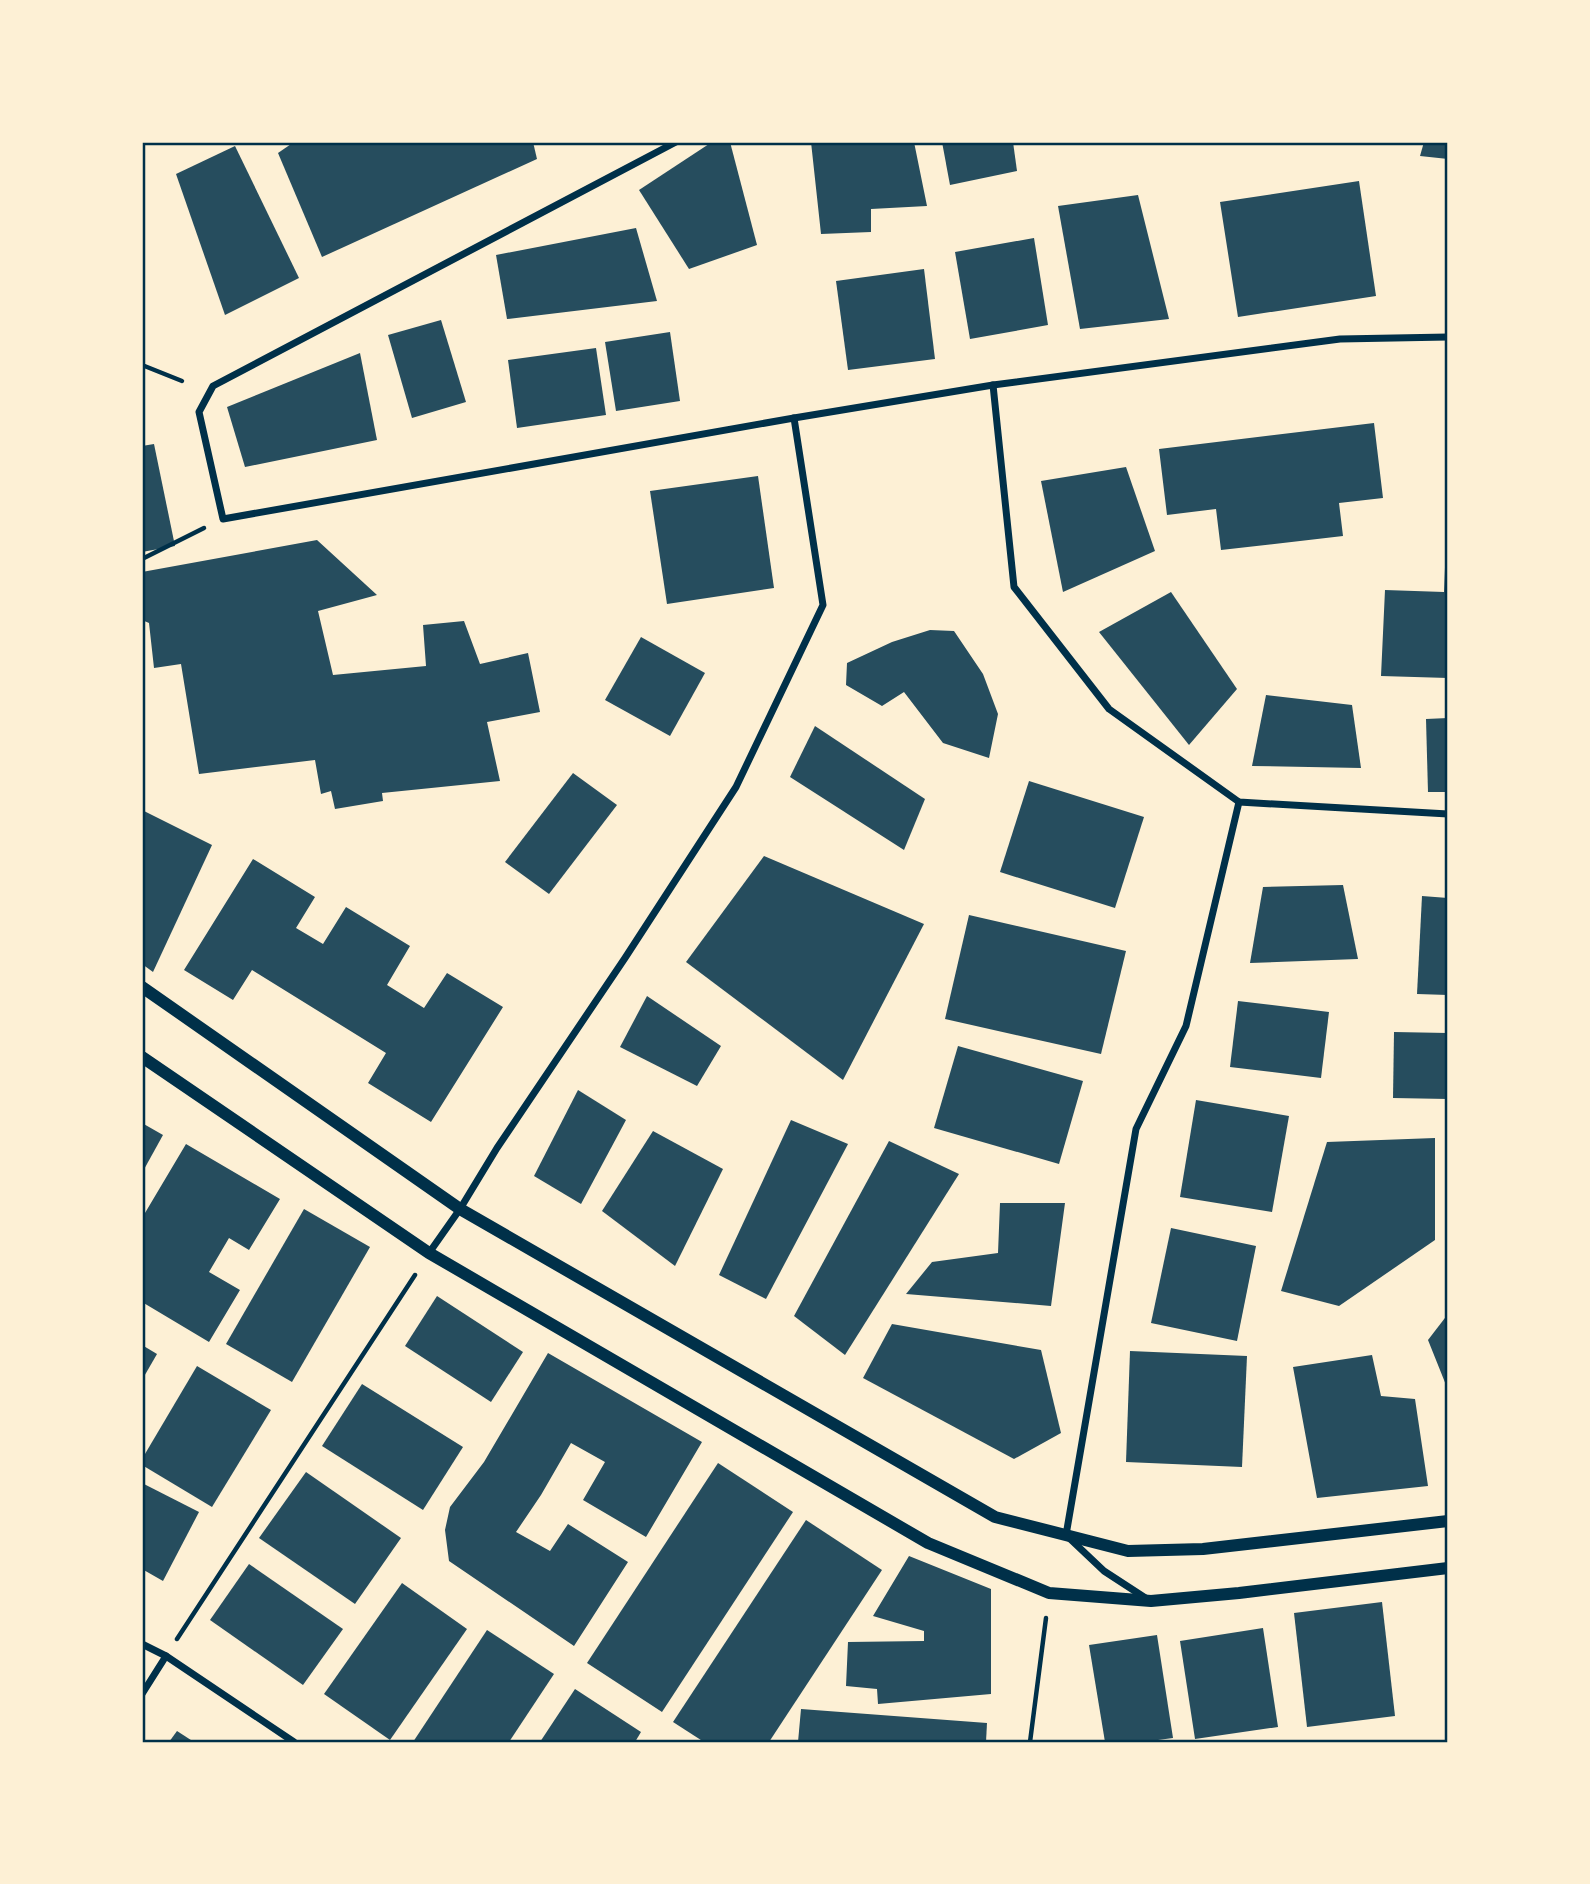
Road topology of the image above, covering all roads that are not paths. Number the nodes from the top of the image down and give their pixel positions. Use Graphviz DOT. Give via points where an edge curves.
graph roads {
  1 [pos="676,142"];
  2 [pos="1448,337"];
  3 [pos="993,385"];
  4 [pos="794,418"];
  5 [pos="1239,802"];
  6 [pos="1448,814"];
  7 [pos="142,987"];
  8 [pos="142,1057"];
  9 [pos="460,1209"];
  10 [pos="429,1253"];
  11 [pos="1448,1521"];
  12 [pos="1066,1535"];
  13 [pos="1448,1568"];
  14 [pos="1151,1601"];
  15 [pos="142,1644"];
  16 [pos="166,1656"];
  17 [pos="142,1693"];
  18 [pos="294,1742"];
  1 -- 4 [label="street" via="213,386 200,412 223,519"];
  2 -- 3 [label="street" via="1340,339"];
  3 -- 4 [label="street"];
  3 -- 5 [label="street" via="1014,587 1109,709"];
  4 -- 9 [label="street" via="823,605 736,787"];
  5 -- 6 [label="street"];
  5 -- 12 [label="street" via="1186,1026 1136,1129"];
  7 -- 9 [label="street"];
  8 -- 10 [label="street"];
  9 -- 10 [label="street"];
  9 -- 12 [label="street" via="995,1517"];
  10 -- 14 [label="street" via="928,1543 1049,1593"];
  11 -- 12 [label="street" via="1203,1549 1128,1551"];
  12 -- 14 [label="street" via="1104,1571"];
  13 -- 14 [label="street"];
  15 -- 16 [label="street"];
  16 -- 17 [label="street"];
  16 -- 18 [label="street"];
}
